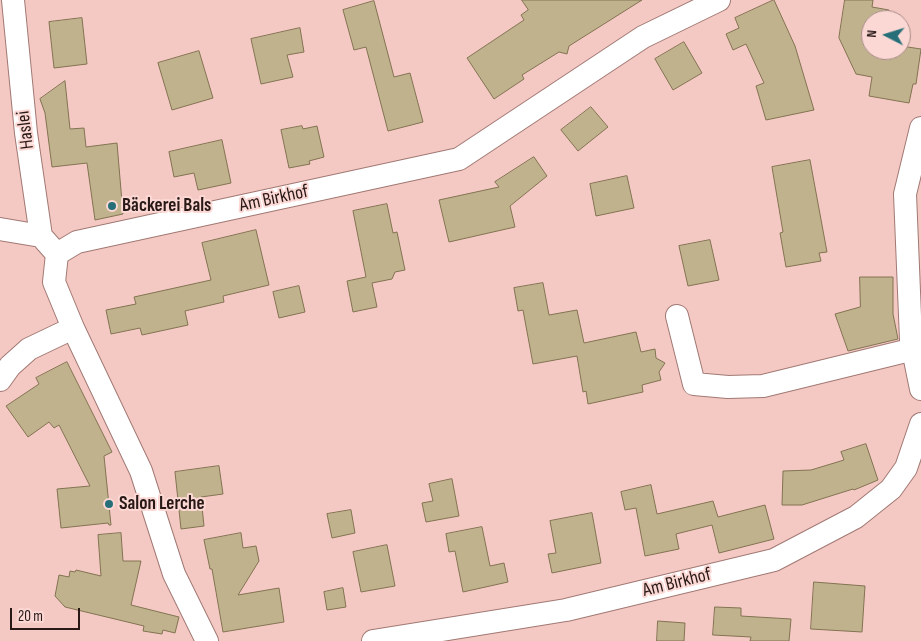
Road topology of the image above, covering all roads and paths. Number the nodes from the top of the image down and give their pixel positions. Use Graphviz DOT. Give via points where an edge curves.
graph roads {
  1 [pos="719,0"];
  2 [pos="19,2"];
  3 [pos="921,128"];
  4 [pos="0,229"];
  5 [pos="41,236"];
  6 [pos="57,254"];
  7 [pos="678,316"];
  8 [pos="73,328"];
  9 [pos="914,349"];
  10 [pos="0,380"];
  11 [pos="921,389"];
  12 [pos="921,424"];
  13 [pos="207,641"];
  14 [pos="373,641"];
  1 -- 6 [label="street, Am Birkhof" via="643,37 459,159 77,242"];
  2 -- 5 [label="street, Haslei" via="26,133"];
  3 -- 9 [label="street" via="905,194"];
  4 -- 5 [label="street"];
  5 -- 6 [label="street"];
  6 -- 8 [label="street" via="54,282"];
  7 -- 9 [label="street" via="694,384 763,386"];
  8 -- 10 [label="street" via="29,349"];
  8 -- 13 [label="street" via="141,471 174,574"];
  9 -- 11 [label="street"];
  12 -- 14 [label="street, Am Birkhof" via="906,468 891,489 856,517 774,560 566,610"];
}
